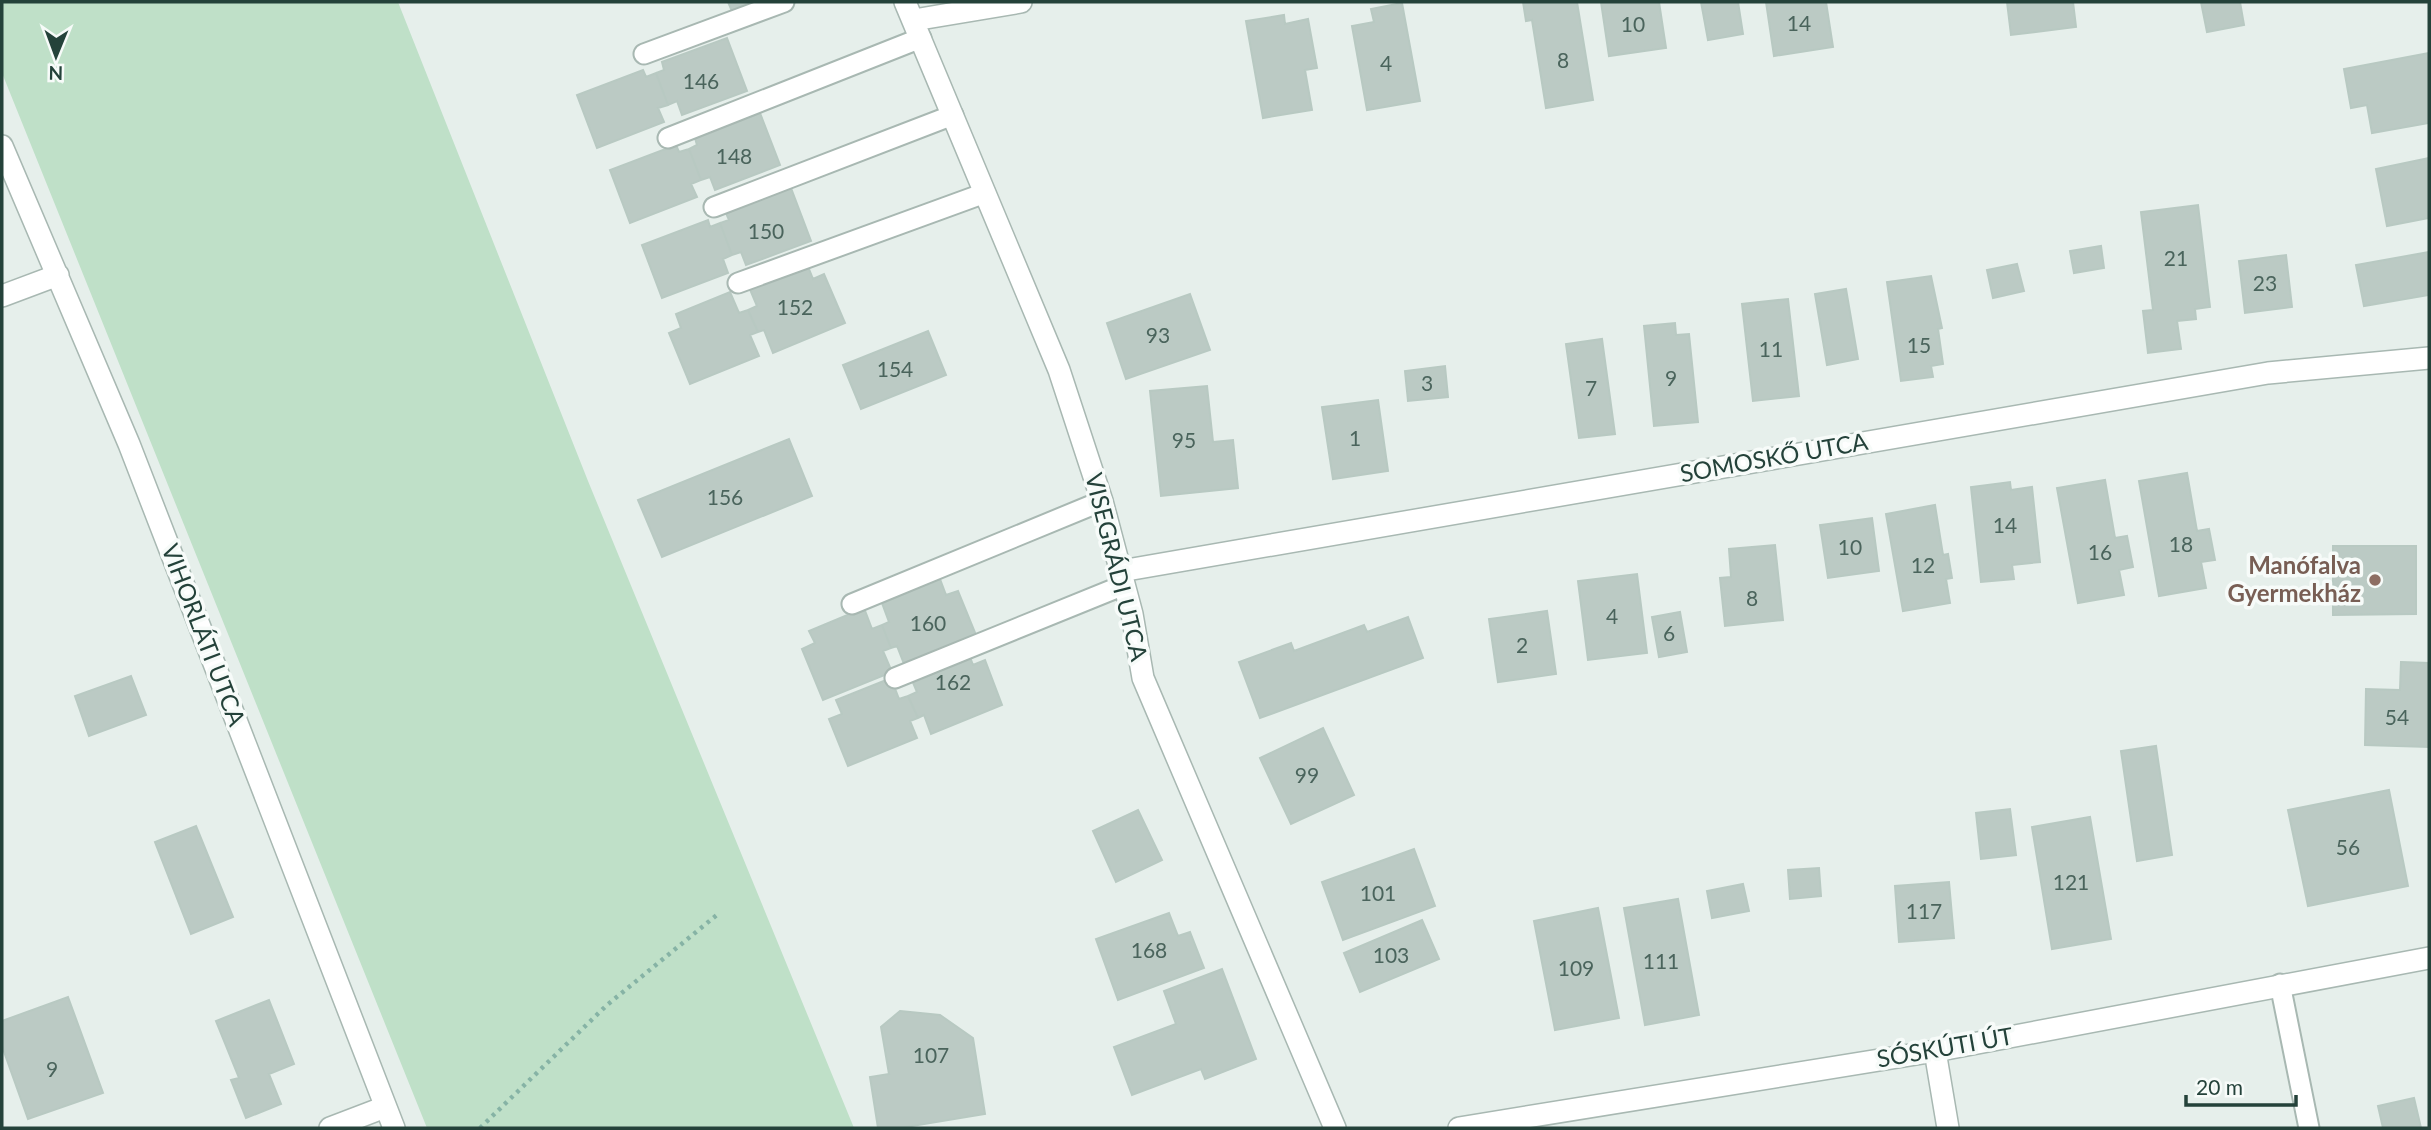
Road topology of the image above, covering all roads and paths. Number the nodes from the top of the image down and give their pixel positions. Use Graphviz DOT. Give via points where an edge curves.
graph roads {
  1 [pos="784,2"];
  2 [pos="1021,2"];
  3 [pos="913,20"];
  4 [pos="644,54"];
  5 [pos="953,115"];
  6 [pos="668,138"];
  7 [pos="2,146"];
  8 [pos="985,193"];
  9 [pos="714,207"];
  10 [pos="58,275"];
  11 [pos="738,283"];
  12 [pos="2,296"];
  13 [pos="2429,358"];
  14 [pos="1102,501"];
  15 [pos="1123,578"];
  16 [pos="852,604"];
  17 [pos="895,678"];
  18 [pos="718,914"];
  19 [pos="2429,958"];
  20 [pos="2280,984"];
  21 [pos="1935,1051"];
  22 [pos="385,1107"];
  23 [pos="330,1128"];
  24 [pos="394,1128"];
  25 [pos="480,1128"];
  26 [pos="1335,1128"];
  27 [pos="1459,1128"];
  28 [pos="1948,1128"];
  29 [pos="2309,1128"];
  1 -- 4 [label="lane"];
  2 -- 3 [label="street"];
  3 -- 5 [label="street, VISEGRÁDI UTCA"];
  3 -- 6 [label="lane"];
  5 -- 8 [label="street, VISEGRÁDI UTCA"];
  5 -- 9 [label="lane"];
  7 -- 10 [label="street, VIHORLÁTI UTCA"];
  8 -- 11 [label="lane"];
  8 -- 14 [label="street, VISEGRÁDI UTCA" via="1059,370"];
  10 -- 12 [label="street"];
  10 -- 22 [label="street, VIHORLÁTI UTCA" via="129,443"];
  13 -- 15 [label="street, SOMOSKŐ UTCA" via="2268,373"];
  14 -- 15 [label="street, VISEGRÁDI UTCA"];
  14 -- 16 [label="lane"];
  15 -- 17 [label="lane"];
  15 -- 26 [label="street, VISEGRÁDI UTCA" via="1143,678"];
  18 -- 25 [label="path" via="607,1006"];
  19 -- 20 [label="street, SÓSKÚTI ÚT"];
  20 -- 21 [label="street, SÓSKÚTI ÚT"];
  20 -- 29 [label="lane"];
  21 -- 27 [label="street, SÓSKÚTI ÚT"];
  21 -- 28 [label="street"];
  22 -- 23 [label="street"];
  22 -- 24 [label="street, VIHORLÁTI UTCA"];
}
